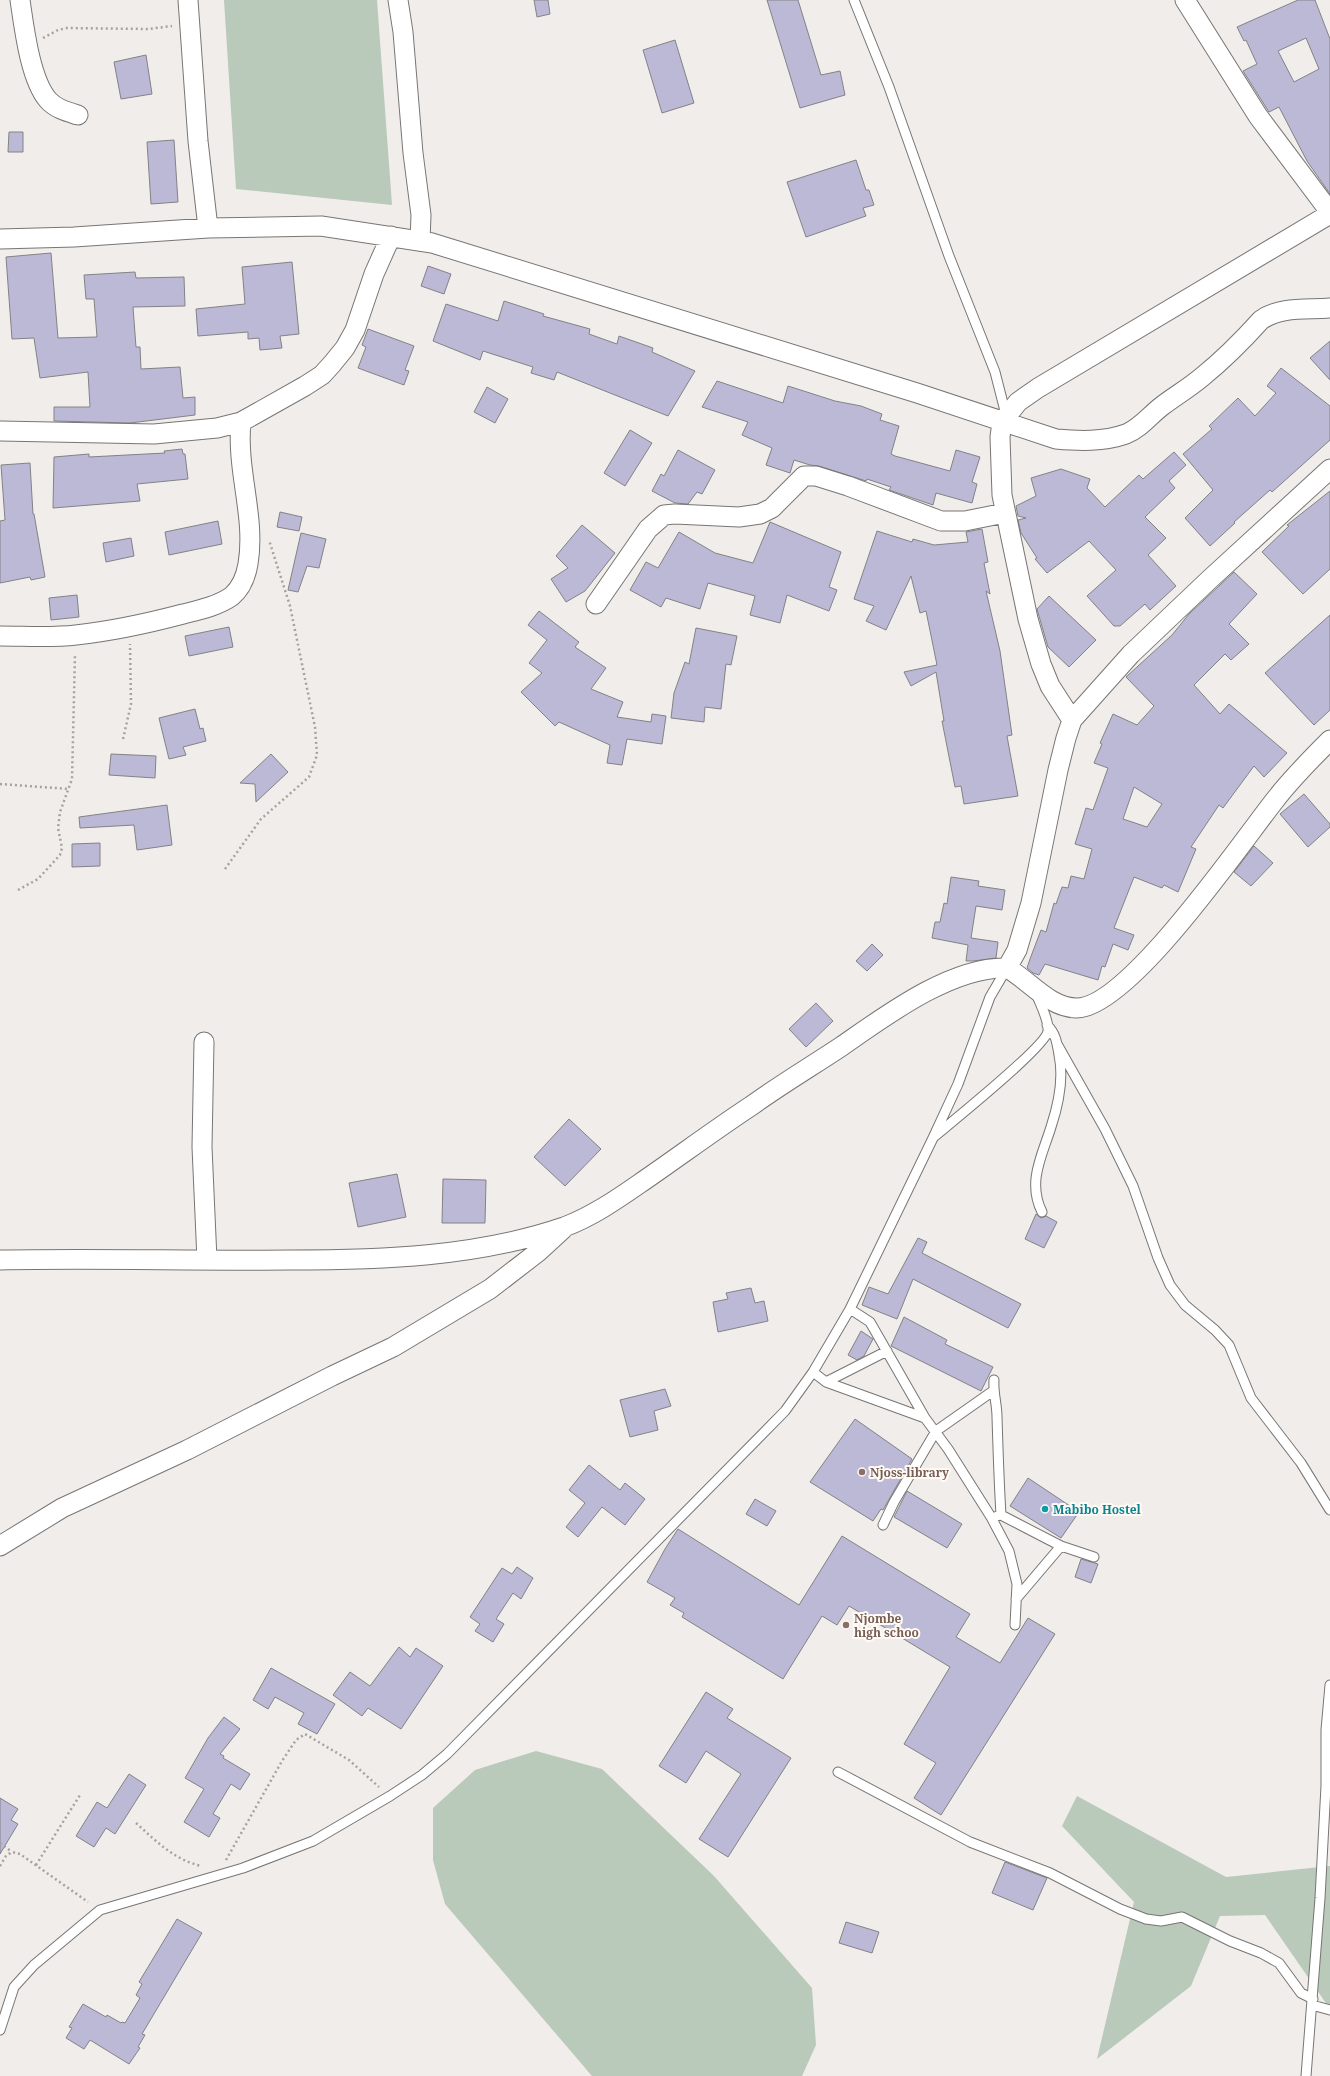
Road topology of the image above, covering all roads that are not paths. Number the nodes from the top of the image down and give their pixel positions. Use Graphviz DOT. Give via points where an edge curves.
graph roads {
  1 [pos="20,0"];
  2 [pos="398,0"];
  3 [pos="854,0"];
  4 [pos="1185,0"];
  5 [pos="189,6"];
  6 [pos="78,115"];
  7 [pos="1330,213"];
  8 [pos="208,228"];
  9 [pos="391,236"];
  10 [pos="0,239"];
  11 [pos="420,241"];
  12 [pos="1330,308"];
  13 [pos="1004,419"];
  14 [pos="242,422"];
  15 [pos="0,431"];
  16 [pos="1330,469"];
  17 [pos="1005,514"];
  18 [pos="596,604"];
  19 [pos="0,636"];
  20 [pos="1072,720"];
  21 [pos="1330,740"];
  22 [pos="1007,968"];
  23 [pos="1033,986"];
  24 [pos="1047,1025"];
  25 [pos="204,1042"];
  26 [pos="1057,1044"];
  27 [pos="933,1138"];
  28 [pos="1042,1212"];
  29 [pos="566,1226"];
  30 [pos="0,1260"];
  31 [pos="207,1260"];
  32 [pos="850,1309"];
  33 [pos="887,1351"];
  34 [pos="813,1372"];
  35 [pos="994,1380"];
  36 [pos="826,1382"];
  37 [pos="993,1391"];
  38 [pos="925,1418"];
  39 [pos="936,1430"];
  40 [pos="1330,1510"];
  41 [pos="1001,1515"];
  42 [pos="991,1517"];
  43 [pos="883,1524"];
  44 [pos="0,1546"];
  45 [pos="1062,1546"];
  46 [pos="1094,1557"];
  47 [pos="1016,1599"];
  48 [pos="1015,1625"];
  49 [pos="1330,1685"];
  50 [pos="838,1772"];
  51 [pos="1312,2002"];
  52 [pos="1330,2010"];
  53 [pos="0,2030"];
  54 [pos="1306,2076"];
  1 -- 6 [label="street" via="28,48 37,78 48,100 65,111"];
  2 -- 11 [label="street" via="421,215"];
  3 -- 13 [label="lane" via="889,87 956,275 995,372 1003,398"];
  4 -- 7 [label="street" via="1258,116"];
  5 -- 8 [label="street" via="198,141"];
  7 -- 13 [label="street" via="1038,388 1018,402"];
  8 -- 9 [label="street" via="321,226"];
  8 -- 10 [label="street"];
  9 -- 11 [label="street"];
  9 -- 14 [label="street" via="374,274 355,330 345,348 322,375"];
  11 -- 13 [label="street"];
  12 -- 13 [label="street" via="1286,310 1264,318 1201,378 1127,434 1095,440 1056,439"];
  13 -- 17 [label="street" via="1000,454"];
  14 -- 15 [label="street" via="217,428 154,434"];
  14 -- 19 [label="street" via="239,440 250,534 248,565 241,585 232,595 206,607 130,626 76,635"];
  16 -- 20 [label="street" via="1131,654"];
  17 -- 18 [label="street" via="965,521 941,521 848,486 816,476 804,476 772,508 760,514 739,517 664,515 648,530"];
  17 -- 20 [label="street" via="1028,619 1041,664 1050,686"];
  20 -- 22 [label="street" via="1058,770 1031,903 1017,950"];
  21 -- 23 [label="street" via="1276,799 1164,940 1144,963 1118,986 1097,1002 1078,1008 1058,1004"];
  22 -- 23 [label="street"];
  22 -- 27 [label="lane" via="990,997 958,1084"];
  22 -- 29 [label="street" via="975,972 913,998 750,1106 614,1202"];
  23 -- 24 [label="lane"];
  24 -- 26 [label="lane" via="1055,1034"];
  24 -- 27 [label="lane" via="1047,1034 1040,1046"];
  25 -- 31 [label="street" via="202,1147"];
  26 -- 28 [label="lane" via="1062,1083 1051,1127 1036,1170 1036,1197"];
  26 -- 40 [label="lane" via="1105,1129 1130,1180 1170,1285 1185,1305 1229,1344 1251,1398 1301,1463"];
  27 -- 32 [label="lane"];
  29 -- 31 [label="street" via="517,1240 432,1254 322,1260"];
  29 -- 44 [label="street" via="538,1252 490,1289 393,1347 187,1450 62,1508"];
  30 -- 31 [label="street"];
  32 -- 33 [label="lane" via="870,1322"];
  32 -- 34 [label="lane"];
  33 -- 36 [label="lane"];
  33 -- 38 [label="lane"];
  34 -- 36 [label="lane"];
  34 -- 53 [label="lane" via="785,1411 447,1754 422,1775 313,1841 243,1868 100,1910 40,1960 14,1987"];
  35 -- 37 [label="lane"];
  36 -- 38 [label="lane"];
  37 -- 39 [label="lane"];
  37 -- 41 [label="lane" via="997,1415"];
  38 -- 39 [label="lane"];
  39 -- 42 [label="lane"];
  39 -- 43 [label="lane"];
  41 -- 42 [label="lane"];
  41 -- 45 [label="lane"];
  42 -- 47 [label="lane" via="1009,1551 1017,1584"];
  45 -- 46 [label="lane"];
  45 -- 47 [label="lane"];
  47 -- 48 [label="lane"];
  49 -- 51 [label="lane" via="1320,1898"];
  50 -- 51 [label="lane" via="970,1842 1050,1873 1120,1909 1146,1919 1161,1921 1182,1917 1260,1953 1279,1963 1301,1993"];
  51 -- 52 [label="lane"];
  51 -- 54 [label="lane"];
}
